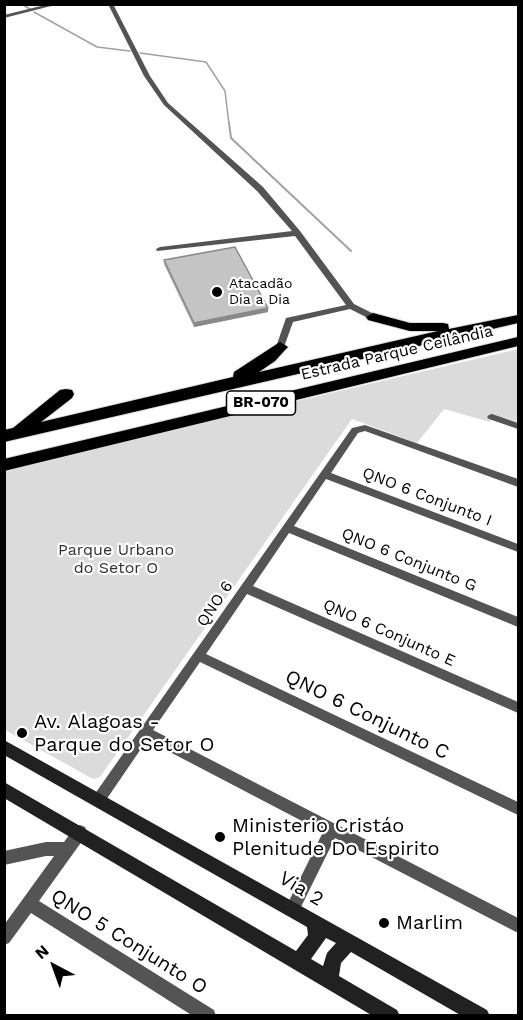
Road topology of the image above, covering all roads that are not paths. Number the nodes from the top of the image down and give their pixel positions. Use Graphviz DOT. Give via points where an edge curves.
graph roads {
  1 [pos="57,4"];
  2 [pos="110,4"];
  3 [pos="4,17"];
  4 [pos="297,233"];
  5 [pos="160,249"];
  6 [pos="351,306"];
  7 [pos="373,316"];
  8 [pos="518,321"];
  9 [pos="519,342"];
  10 [pos="280,347"];
  11 [pos="185,393"];
  12 [pos="66,394"];
  13 [pos="492,417"];
  14 [pos="519,426"];
  15 [pos="9,436"];
  16 [pos="4,465"];
  17 [pos="324,474"];
  18 [pos="519,483"];
  19 [pos="288,528"];
  20 [pos="519,548"];
  21 [pos="246,588"];
  22 [pos="519,622"];
  23 [pos="199,657"];
  24 [pos="519,708"];
  25 [pos="146,733"];
  26 [pos="4,747"];
  27 [pos="4,789"];
  28 [pos="99,798"];
  29 [pos="519,809"];
  30 [pos="332,829"];
  31 [pos="80,831"];
  32 [pos="67,849"];
  33 [pos="4,858"];
  34 [pos="29,903"];
  35 [pos="293,908"];
  36 [pos="315,923"];
  37 [pos="519,926"];
  38 [pos="4,938"];
  39 [pos="349,942"];
  40 [pos="295,961"];
  41 [pos="330,980"];
  42 [pos="208,1016"];
  43 [pos="391,1016"];
  44 [pos="481,1016"];
  1 -- 3 [label="street"];
  2 -- 4 [label="street" via="166,104 260,189"];
  4 -- 5 [label="street"];
  4 -- 6 [label="street"];
  6 -- 7 [label="street"];
  6 -- 10 [label="street" via="289,320"];
  7 -- 8 [label="highway" via="392,324 432,328"];
  8 -- 11 [label="highway, Estrada Parque Ceilândia / BR-070"];
  9 -- 16 [label="highway, Estrada Parque Ceilândia / BR-070"];
  10 -- 11 [label="highway" via="242,375"];
  11 -- 15 [label="highway, Estrada Parque Ceilândia / BR-070"];
  12 -- 15 [label="highway"];
  13 -- 14 [label="street"];
  17 -- 18 [label="street, QNO 6" via="358,428"];
  17 -- 19 [label="street, QNO 6"];
  17 -- 20 [label="street, QNO 6 Conjunto I"];
  19 -- 21 [label="street, QNO 6"];
  19 -- 22 [label="street, QNO 6 Conjunto G"];
  21 -- 23 [label="street, QNO 6"];
  21 -- 24 [label="street, QNO 6 Conjunto E"];
  23 -- 25 [label="street, QNO 6"];
  23 -- 29 [label="street, QNO 6 Conjunto C"];
  25 -- 28 [label="street, QNO 6"];
  25 -- 30 [label="street"];
  26 -- 28 [label="main road, Via 2"];
  27 -- 31 [label="main road"];
  28 -- 35 [label="main road, Via 2"];
  30 -- 35 [label="street"];
  30 -- 37 [label="street"];
  31 -- 32 [label="street"];
  31 -- 40 [label="main road"];
  32 -- 33 [label="street" via="45,849"];
  32 -- 34 [label="street"];
  34 -- 38 [label="street"];
  34 -- 42 [label="street, QNO 5 Conjunto O"];
  35 -- 36 [label="main road, Via 2"];
  36 -- 39 [label="main road, Via 2"];
  36 -- 40 [label="main road" via="317,938"];
  39 -- 41 [label="main road" via="333,959"];
  39 -- 44 [label="main road, Via 2"];
  40 -- 41 [label="main road"];
  41 -- 43 [label="main road"];
}
